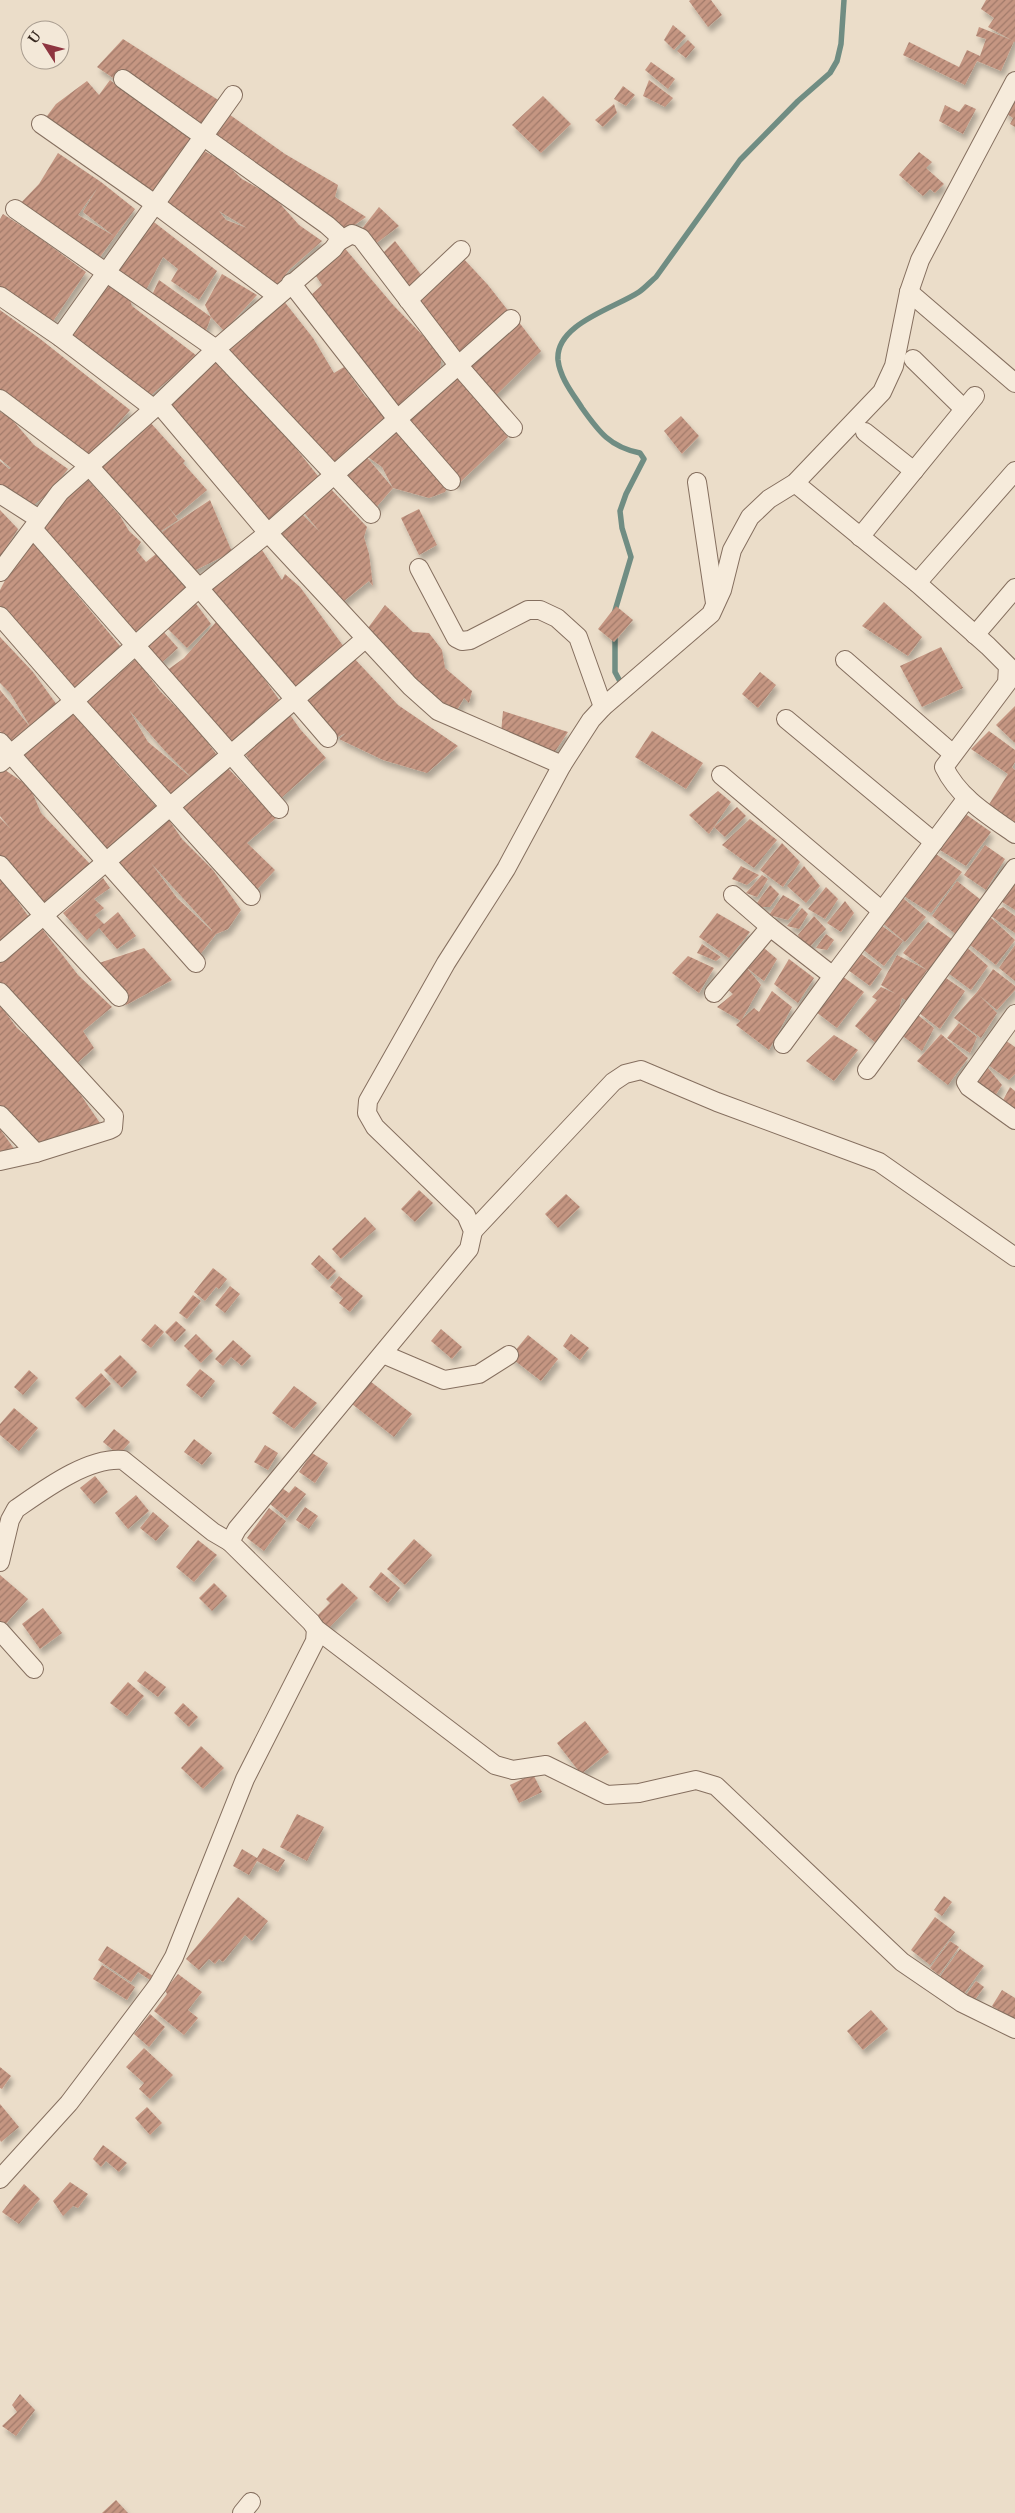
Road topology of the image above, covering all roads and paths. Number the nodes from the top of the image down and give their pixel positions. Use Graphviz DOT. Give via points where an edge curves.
graph roads {
  1 [pos="122,80"];
  2 [pos="1015,81"];
  3 [pos="233,95"];
  4 [pos="41,124"];
  5 [pos="203,137"];
  6 [pos="155,204"];
  7 [pos="15,209"];
  8 [pos="338,242"];
  9 [pos="461,250"];
  10 [pos="106,272"];
  11 [pos="291,283"];
  12 [pos="909,292"];
  13 [pos="276,295"];
  14 [pos="0,296"];
  15 [pos="408,300"];
  16 [pos="512,319"];
  17 [pos="60,337"];
  18 [pos="216,349"];
  19 [pos="913,359"];
  20 [pos="458,366"];
  21 [pos="1015,383"];
  22 [pos="0,399"];
  23 [pos="156,406"];
  24 [pos="397,419"];
  25 [pos="513,428"];
  26 [pos="865,432"];
  27 [pos="88,464"];
  28 [pos="914,471"];
  29 [pos="1015,471"];
  30 [pos="334,476"];
  31 [pos="451,481"];
  32 [pos="696,482"];
  33 [pos="795,483"];
  34 [pos="0,494"];
  35 [pos="371,514"];
  36 [pos="36,524"];
  37 [pos="268,533"];
  38 [pos="860,537"];
  39 [pos="419,568"];
  40 [pos="0,572"];
  41 [pos="917,583"];
  42 [pos="199,588"];
  43 [pos="1015,588"];
  44 [pos="715,604"];
  45 [pos="0,616"];
  46 [pos="975,635"];
  47 [pos="365,639"];
  48 [pos="136,646"];
  49 [pos="845,660"];
  50 [pos="1011,683"];
  51 [pos="294,699"];
  52 [pos="74,702"];
  53 [pos="603,707"];
  54 [pos="786,719"];
  55 [pos="328,738"];
  56 [pos="4,753"];
  57 [pos="233,754"];
  58 [pos="953,754"];
  59 [pos="562,765"];
  60 [pos="721,775"];
  61 [pos="967,798"];
  62 [pos="170,807"];
  63 [pos="279,809"];
  64 [pos="1015,834"];
  65 [pos="934,842"];
  66 [pos="107,860"];
  67 [pos="0,865"];
  68 [pos="1015,868"];
  69 [pos="733,895"];
  70 [pos="251,896"];
  71 [pos="882,911"];
  72 [pos="43,916"];
  73 [pos="770,927"];
  74 [pos="0,953"];
  75 [pos="196,963"];
  76 [pos="833,976"];
  77 [pos="0,992"];
  78 [pos="714,993"];
  79 [pos="119,996"];
  80 [pos="1015,1014"];
  81 [pos="783,1044"];
  82 [pos="866,1070"];
  83 [pos="0,1115"];
  84 [pos="1015,1120"];
  85 [pos="36,1153"];
  86 [pos="0,1161"];
  87 [pos="473,1231"];
  88 [pos="1015,1257"];
  89 [pos="382,1354"];
  90 [pos="509,1355"];
  91 [pos="230,1542"];
  92 [pos="0,1562"];
  93 [pos="316,1630"];
  94 [pos="0,1631"];
  95 [pos="34,1669"];
  96 [pos="1015,2028"];
  97 [pos="0,2179"];
  1 -- 5 [label="street"];
  2 -- 12 [label="street" via="935,230"];
  3 -- 5 [label="street"];
  4 -- 6 [label="street"];
  5 -- 6 [label="street"];
  5 -- 8 [label="street" via="327,225 337,234"];
  6 -- 10 [label="street"];
  6 -- 13 [label="street"];
  7 -- 10 [label="street"];
  8 -- 11 [label="street"];
  8 -- 15 [label="street" via="352,234 360,238"];
  9 -- 15 [label="street"];
  10 -- 17 [label="street"];
  10 -- 18 [label="street"];
  11 -- 13 [label="street"];
  11 -- 24 [label="street"];
  12 -- 21 [label="street"];
  12 -- 33 [label="street" via="894,366 882,392"];
  13 -- 18 [label="street"];
  14 -- 17 [label="street"];
  15 -- 20 [label="street"];
  16 -- 20 [label="street"];
  17 -- 23 [label="street"];
  18 -- 23 [label="street"];
  18 -- 30 [label="street"];
  19 -- 28 [label="street" via="970,402"];
  20 -- 24 [label="street"];
  20 -- 25 [label="street"];
  22 -- 27 [label="street"];
  23 -- 27 [label="street"];
  23 -- 37 [label="street"];
  24 -- 30 [label="street"];
  24 -- 31 [label="street"];
  26 -- 28 [label="street"];
  27 -- 36 [label="street" via="60,492"];
  27 -- 42 [label="street"];
  28 -- 38 [label="street"];
  29 -- 41 [label="street"];
  30 -- 35 [label="street"];
  30 -- 37 [label="street"];
  32 -- 44 [label="street"];
  33 -- 38 [label="street"];
  33 -- 44 [label="street" via="769,499 750,517 732,550"];
  34 -- 36 [label="street"];
  36 -- 40 [label="street"];
  36 -- 48 [label="street"];
  37 -- 42 [label="street"];
  37 -- 47 [label="street"];
  38 -- 41 [label="street"];
  39 -- 53 [label="street" via="456,638 462,641 528,610 540,610 557,618 578,637"];
  41 -- 46 [label="street"];
  42 -- 48 [label="street"];
  42 -- 51 [label="street"];
  43 -- 46 [label="street"];
  44 -- 53 [label="street" via="711,614 695,629"];
  45 -- 52 [label="street"];
  46 -- 50 [label="street" via="1008,666"];
  47 -- 51 [label="street"];
  47 -- 59 [label="street" via="438,711"];
  48 -- 52 [label="street"];
  48 -- 57 [label="street"];
  49 -- 58 [label="street"];
  50 -- 58 [label="street"];
  51 -- 55 [label="street"];
  51 -- 57 [label="street"];
  52 -- 56 [label="street"];
  52 -- 62 [label="street"];
  53 -- 59 [label="street"];
  54 -- 65 [label="street"];
  56 -- 66 [label="street"];
  57 -- 62 [label="street"];
  57 -- 63 [label="street"];
  58 -- 61 [label="street" via="944,767 952,784"];
  59 -- 87 [label="street" via="506,869 446,964 368,1101 367,1113 375,1127 466,1216"];
  60 -- 71 [label="street"];
  61 -- 64 [label="street"];
  61 -- 65 [label="street"];
  62 -- 66 [label="street"];
  62 -- 70 [label="street"];
  65 -- 71 [label="street"];
  66 -- 72 [label="street"];
  66 -- 75 [label="street"];
  67 -- 72 [label="street"];
  68 -- 82 [label="street"];
  69 -- 73 [label="street"];
  71 -- 76 [label="street"];
  72 -- 74 [label="street"];
  72 -- 79 [label="street"];
  73 -- 76 [label="street"];
  73 -- 78 [label="street"];
  76 -- 81 [label="street"];
  77 -- 85 [label="street" via="114,1116 113,1128 109,1130"];
  80 -- 84 [label="street" via="966,1082"];
  83 -- 85 [label="street"];
  85 -- 86 [label="street"];
  87 -- 88 [label="street" via="613,1082 625,1074 641,1070 879,1162"];
  87 -- 89 [label="street" via="469,1249"];
  89 -- 90 [label="street" via="444,1380 479,1374"];
  89 -- 91 [label="street" via="237,1529"];
  91 -- 92 [label="street" via="128,1464 114,1460 87,1466 16,1508"];
  91 -- 93 [label="street"];
  93 -- 96 [label="street" via="495,1765 514,1770 546,1765 607,1795 639,1793 696,1780 716,1786 902,1962 962,2002"];
  93 -- 97 [label="street" via="315,1641 245,1779 174,1957 158,1985 69,2103"];
  94 -- 95 [label="street"];
}
